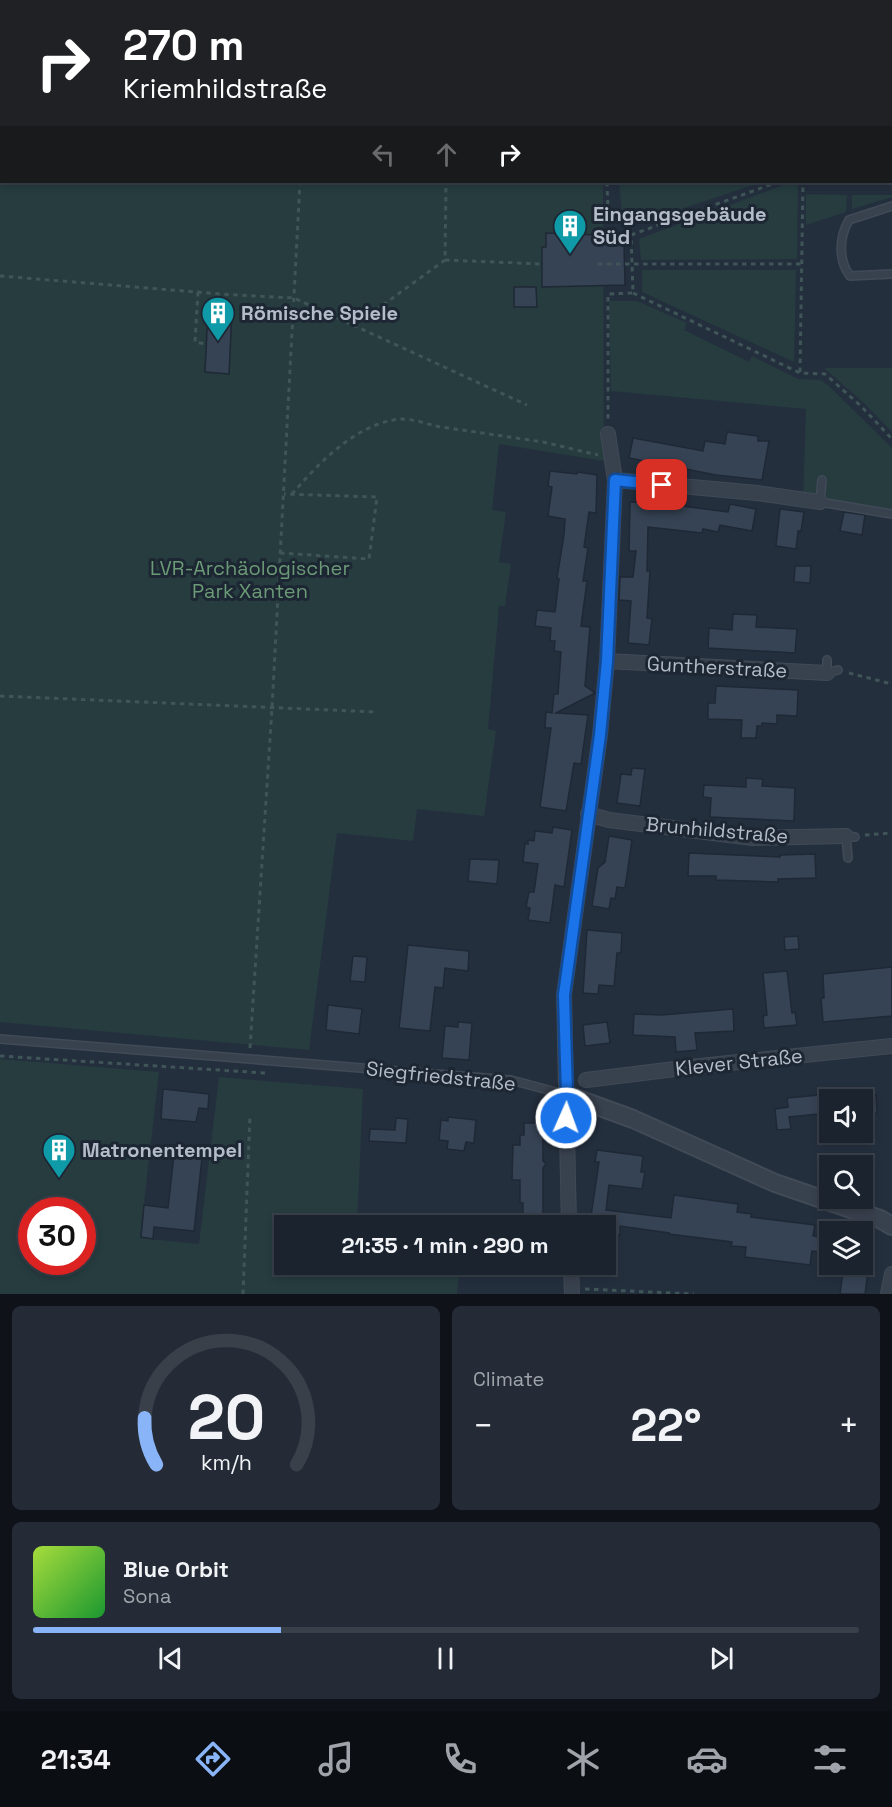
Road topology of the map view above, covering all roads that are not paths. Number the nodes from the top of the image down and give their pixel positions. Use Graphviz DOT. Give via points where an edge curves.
graph roads {
  1 [pos="892,206"];
  2 [pos="892,274"];
  3 [pos="608,434"];
  4 [pos="615,480"];
  5 [pos="822,480"];
  6 [pos="820,502"];
  7 [pos="892,514"];
  8 [pos="607,661"];
  9 [pos="830,668"];
  10 [pos="588,814"];
  11 [pos="850,836"];
  12 [pos="848,858"];
  13 [pos="0,1040"];
  14 [pos="892,1046"];
  15 [pos="586,1080"];
  16 [pos="567,1095"];
  17 [pos="569,1215"];
  18 [pos="892,1226"];
  19 [pos="892,1274"];
  20 [pos="571,1275"];
  21 [pos="572,1291"];
  22 [pos="888,1294"];
  1 -- 2 [label="lane" via="849,220 842,238 842,260 850,276"];
  3 -- 4 [label="street"];
  4 -- 6 [label="street"];
  4 -- 8 [label="street"];
  5 -- 6 [label="lane"];
  6 -- 7 [label="lane"];
  8 -- 9 [label="street, Guntherstraße"];
  8 -- 10 [label="street"];
  10 -- 11 [label="street, Brunhildstraße" via="619,822 753,838"];
  10 -- 16 [label="street" via="564,995"];
  11 -- 12 [label="lane"];
  13 -- 16 [label="lane, Siegfriedstraße" via="511,1080"];
  14 -- 15 [label="street, Klever Straße"];
  16 -- 17 [label="street"];
  16 -- 18 [label="street, Siegfriedstraße" via="633,1119 775,1183"];
  19 -- 22 [label="street"];
  20 -- 21 [label="street"];
}
